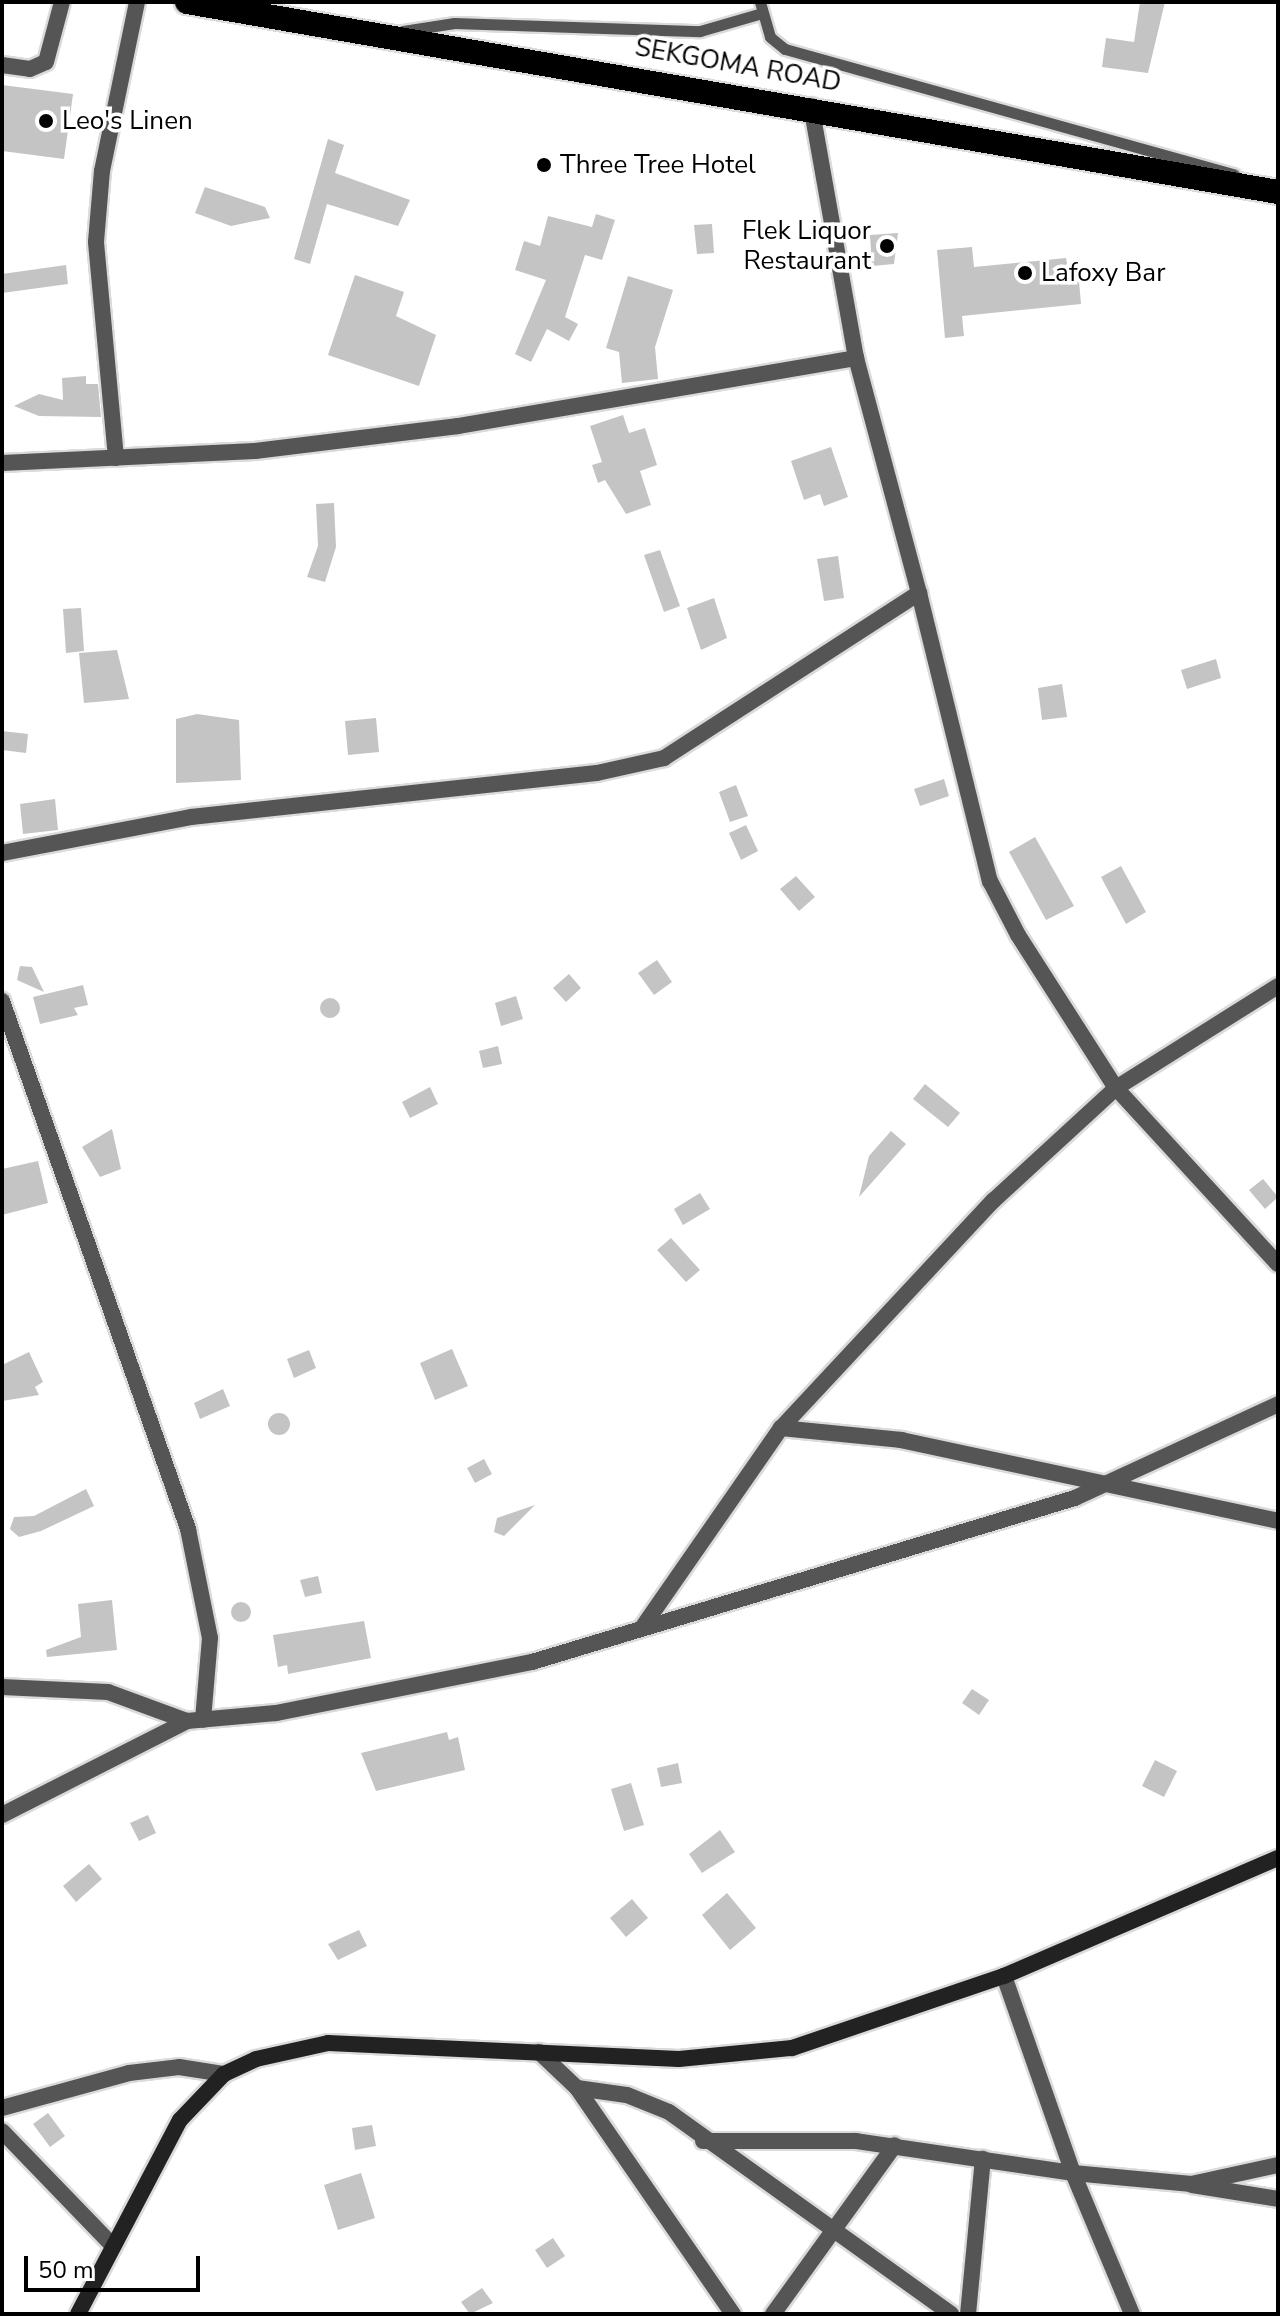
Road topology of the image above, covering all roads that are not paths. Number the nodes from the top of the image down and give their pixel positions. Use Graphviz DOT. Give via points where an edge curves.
graph roads {
  1 [pos="62,2"];
  2 [pos="137,2"];
  3 [pos="187,2"];
  4 [pos="759,8"];
  5 [pos="391,33"];
  6 [pos="2,65"];
  7 [pos="811,106"];
  8 [pos="1278,189"];
  9 [pos="856,358"];
  10 [pos="116,458"];
  11 [pos="2,463"];
  12 [pos="919,593"];
  13 [pos="2,853"];
  14 [pos="1278,986"];
  15 [pos="2,1001"];
  16 [pos="1116,1088"];
  17 [pos="1278,1264"];
  18 [pos="1278,1404"];
  19 [pos="781,1428"];
  20 [pos="1120,1481"];
  21 [pos="1278,1521"];
  22 [pos="644,1625"];
  23 [pos="2,1687"];
  24 [pos="195,1720"];
  25 [pos="2,1815"];
  26 [pos="1278,1858"];
  27 [pos="1004,1976"];
  28 [pos="539,2052"];
  29 [pos="224,2074"];
  30 [pos="577,2088"];
  31 [pos="2,2108"];
  32 [pos="2,2131"];
  33 [pos="703,2141"];
  34 [pos="895,2145"];
  35 [pos="983,2159"];
  36 [pos="1278,2165"];
  37 [pos="1073,2173"];
  38 [pos="1191,2184"];
  39 [pos="1278,2199"];
  40 [pos="828,2229"];
  41 [pos="112,2245"];
  42 [pos="78,2314"];
  43 [pos="733,2314"];
  44 [pos="773,2314"];
  45 [pos="951,2314"];
  46 [pos="968,2314"];
  47 [pos="1132,2314"];
  1 -- 6 [label="street" via="46,62 30,69"];
  2 -- 10 [label="street" via="107,145 96,242"];
  3 -- 5 [label="highway, SEKGOMA ROAD"];
  4 -- 5 [label="lane" via="700,31 454,23"];
  4 -- 8 [label="lane" via="785,49"];
  5 -- 7 [label="highway, SEKGOMA ROAD"];
  7 -- 8 [label="highway, SEKGOMA ROAD"];
  7 -- 9 [label="street"];
  9 -- 10 [label="street" via="458,426 255,451"];
  9 -- 12 [label="street"];
  10 -- 11 [label="street"];
  12 -- 13 [label="street" via="664,758 597,773 191,817"];
  12 -- 16 [label="street" via="990,881"];
  14 -- 16 [label="street"];
  15 -- 24 [label="street" via="188,1529 210,1638"];
  16 -- 17 [label="street"];
  16 -- 19 [label="street" via="883,1312"];
  18 -- 20 [label="street"];
  19 -- 20 [label="street" via="858,1433"];
  19 -- 22 [label="street"];
  20 -- 21 [label="street"];
  20 -- 22 [label="street"];
  22 -- 24 [label="street" via="532,1662 276,1713"];
  23 -- 24 [label="street" via="108,1692"];
  24 -- 25 [label="street"];
  26 -- 27 [label="street"];
  27 -- 28 [label="street" via="842,2035 738,2057"];
  27 -- 37 [label="street"];
  28 -- 29 [label="street" via="328,2043"];
  28 -- 30 [label="street"];
  29 -- 31 [label="street" via="179,2067 129,2073"];
  29 -- 41 [label="street" via="180,2120"];
  30 -- 33 [label="street" via="652,2104"];
  30 -- 43 [label="street"];
  32 -- 41 [label="street"];
  33 -- 34 [label="street"];
  33 -- 40 [label="street"];
  34 -- 35 [label="street"];
  34 -- 40 [label="street"];
  35 -- 37 [label="street"];
  35 -- 46 [label="street"];
  36 -- 38 [label="street"];
  37 -- 38 [label="street"];
  37 -- 47 [label="street"];
  38 -- 39 [label="street"];
  40 -- 44 [label="street"];
  40 -- 45 [label="street"];
  41 -- 42 [label="street"];
}
